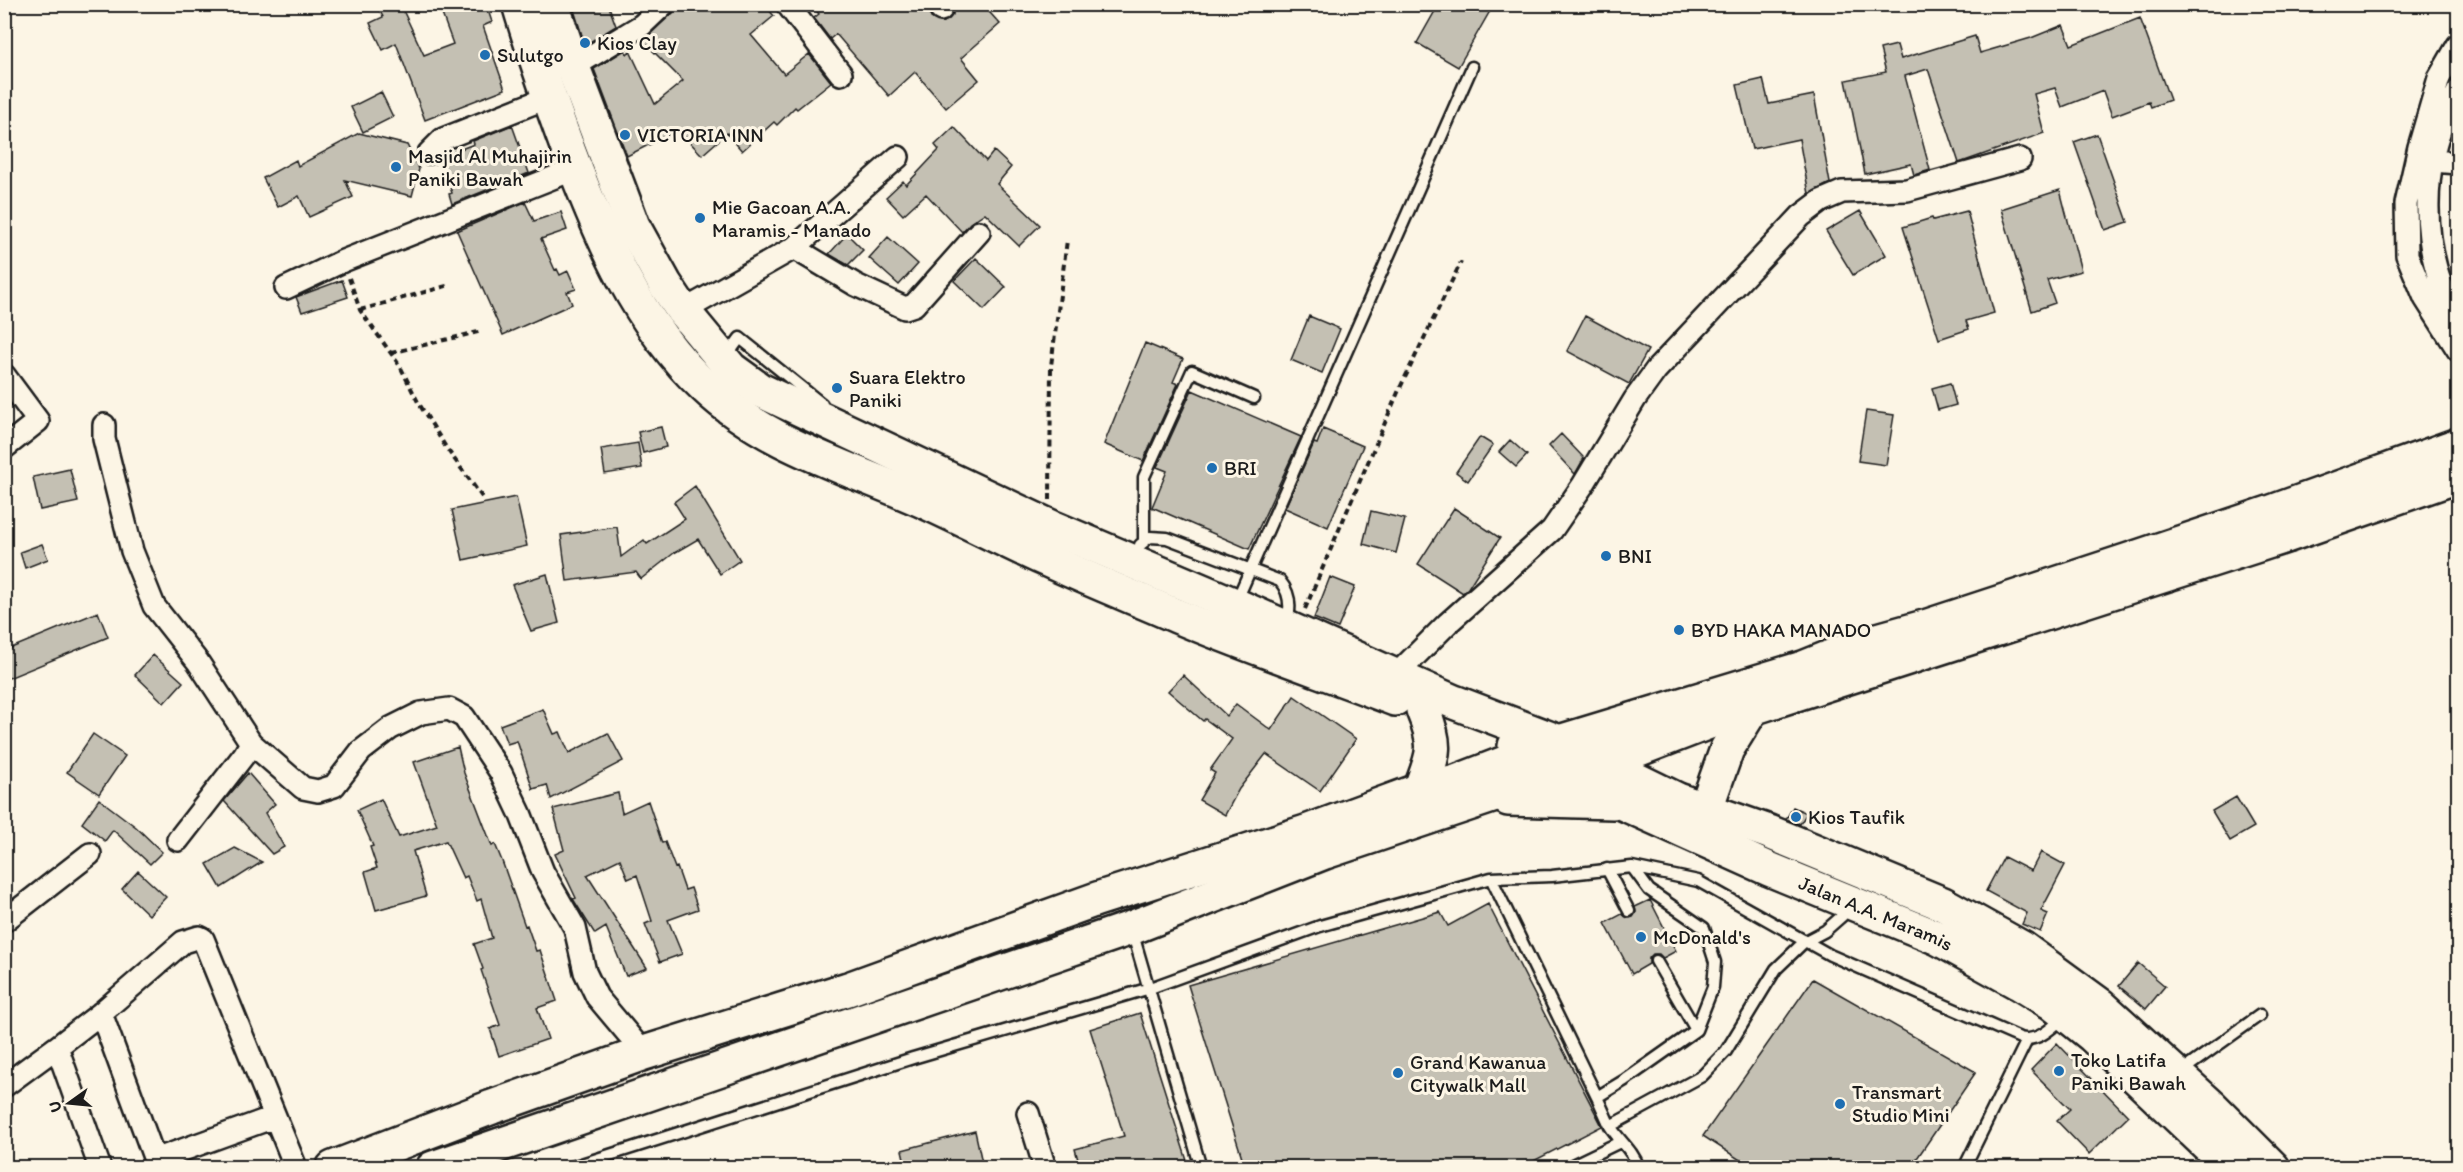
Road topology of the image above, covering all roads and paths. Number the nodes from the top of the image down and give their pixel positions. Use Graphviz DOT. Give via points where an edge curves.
graph roads {
  1 [pos="519,4"];
  2 [pos="552,4"];
  3 [pos="664,4"];
  4 [pos="787,4"];
  5 [pos="2458,45"];
  6 [pos="573,67"];
  7 [pos="1472,67"];
  8 [pos="841,74"];
  9 [pos="2458,91"];
  10 [pos="549,97"];
  11 [pos="429,153"];
  12 [pos="898,157"];
  13 [pos="2020,159"];
  14 [pos="2433,161"];
  15 [pos="2458,163"];
  16 [pos="575,169"];
  17 [pos="979,232"];
  18 [pos="1068,240"];
  19 [pos="794,248"];
  20 [pos="343,261"];
  21 [pos="1461,262"];
  22 [pos="450,285"];
  23 [pos="286,288"];
  24 [pos="360,310"];
  25 [pos="682,311"];
  26 [pos="2458,317"];
  27 [pos="482,331"];
  28 [pos="2458,350"];
  29 [pos="391,353"];
  30 [pos="723,359"];
  31 [pos="4,375"];
  32 [pos="1254,398"];
  33 [pos="823,405"];
  34 [pos="104,425"];
  35 [pos="2458,445"];
  36 [pos="4,448"];
  37 [pos="2458,476"];
  38 [pos="482,497"];
  39 [pos="1051,527"];
  40 [pos="1138,551"];
  41 [pos="1250,570"];
  42 [pos="1235,605"];
  43 [pos="1290,629"];
  44 [pos="1862,658"];
  45 [pos="1395,676"];
  46 [pos="1753,707"];
  47 [pos="1423,710"];
  48 [pos="251,743"];
  49 [pos="1551,756"];
  50 [pos="1603,763"];
  51 [pos="1420,790"];
  52 [pos="1486,798"];
  53 [pos="1620,802"];
  54 [pos="1706,808"];
  55 [pos="178,840"];
  56 [pos="90,854"];
  57 [pos="1632,867"];
  58 [pos="1607,869"];
  59 [pos="1491,878"];
  60 [pos="1850,901"];
  61 [pos="1629,911"];
  62 [pos="4,921"];
  63 [pos="1131,928"];
  64 [pos="1804,942"];
  65 [pos="1656,961"];
  66 [pos="1150,988"];
  67 [pos="101,1013"];
  68 [pos="2066,1015"];
  69 [pos="2260,1015"];
  70 [pos="1696,1030"];
  71 [pos="2027,1040"];
  72 [pos="57,1047"];
  73 [pos="644,1053"];
  74 [pos="2176,1075"];
  75 [pos="4,1086"];
  76 [pos="1597,1097"];
  77 [pos="1028,1113"];
  78 [pos="274,1117"];
  79 [pos="1610,1126"];
  80 [pos="1620,1142"];
  81 [pos="452,1164"];
  82 [pos="150,1165"];
  83 [pos="100,1167"];
  84 [pos="296,1167"];
  85 [pos="333,1167"];
  86 [pos="569,1167"];
  87 [pos="1045,1167"];
  88 [pos="1201,1167"];
  89 [pos="1566,1167"];
  90 [pos="1639,1167"];
  91 [pos="1964,1167"];
  92 [pos="2232,1167"];
  93 [pos="2273,1167"];
  1 -- 10 [label="highway, Jalan A.A. Maramis"];
  2 -- 6 [label="highway"];
  3 -- 6 [label="street" via="642,25"];
  4 -- 8 [label="street"];
  5 -- 28 [label="street" via="2439,78 2406,204 2407,255 2425,298"];
  6 -- 25 [label="highway" via="633,226"];
  7 -- 41 [label="lane"];
  9 -- 14 [label="street"];
  10 -- 11 [label="street" via="438,142"];
  10 -- 16 [label="highway, Jalan A.A. Maramis"];
  12 -- 19 [label="street"];
  13 -- 45 [label="street" via="1907,190 1842,192 1801,216 1656,370 1552,530"];
  14 -- 15 [label="street"];
  14 -- 26 [label="street" via="2429,242"];
  16 -- 20 [label="street"];
  16 -- 47 [label="highway, Jalan A.A. Maramis" via="605,244 631,293 666,344 697,379 746,421 1180,617"];
  17 -- 19 [label="street" via="914,305 905,308 856,285"];
  18 -- 39 [label="path" via="1051,366"];
  19 -- 25 [label="street"];
  20 -- 23 [label="street"];
  20 -- 24 [label="path"];
  21 -- 43 [label="path"];
  22 -- 24 [label="path"];
  24 -- 29 [label="path"];
  25 -- 30 [label="highway"];
  27 -- 29 [label="path"];
  29 -- 38 [label="path" via="447,449"];
  30 -- 33 [label="lane" via="740,338"];
  30 -- 39 [label="highway" via="760,390"];
  31 -- 36 [label="street" via="38,421"];
  32 -- 40 [label="lane" via="1192,371 1144,477"];
  34 -- 48 [label="street" via="110,466 132,551 154,606 198,662"];
  35 -- 44 [label="highway" via="1929,626"];
  37 -- 44 [label="highway" via="2286,536"];
  39 -- 40 [label="highway"];
  40 -- 41 [label="lane" via="1150,537 1167,538"];
  40 -- 42 [label="highway"];
  41 -- 42 [label="lane"];
  41 -- 43 [label="lane" via="1284,586 1290,604"];
  42 -- 43 [label="highway"];
  43 -- 45 [label="highway"];
  44 -- 46 [label="highway"];
  44 -- 49 [label="highway" via="1803,668"];
  45 -- 49 [label="highway" via="1454,702"];
  46 -- 50 [label="highway"];
  46 -- 54 [label="highway" via="1727,749"];
  47 -- 49 [label="highway, Jalan A.A. Maramis"];
  47 -- 51 [label="highway" via="1433,734 1433,753"];
  48 -- 55 [label="street"];
  48 -- 73 [label="street" via="303,788 318,791 334,786 361,751 391,728 421,714 449,709 464,717 501,773 543,872 575,928 585,972 597,997"];
  49 -- 50 [label="highway"];
  49 -- 51 [label="highway"];
  49 -- 52 [label="highway"];
  49 -- 53 [label="highway, Jalan A.A. Maramis"];
  50 -- 54 [label="highway" via="1678,800"];
  51 -- 73 [label="highway" via="1306,832 1097,899 848,989"];
  52 -- 53 [label="highway"];
  52 -- 63 [label="highway" via="1325,852"];
  53 -- 60 [label="highway, Jalan A.A. Maramis"];
  54 -- 74 [label="highway" via="1901,885 2002,936 2100,1005"];
  56 -- 62 [label="street"];
  57 -- 58 [label="lane"];
  57 -- 64 [label="lane" via="1698,881"];
  57 -- 70 [label="lane" via="1649,890 1704,928 1711,944 1715,962 1713,987"];
  58 -- 59 [label="lane"];
  58 -- 61 [label="lane"];
  59 -- 66 [label="lane" via="1320,926"];
  59 -- 76 [label="lane"];
  60 -- 64 [label="lane" via="1842,916 1826,931"];
  60 -- 68 [label="highway, Jalan A.A. Maramis" via="1938,938 2052,1003"];
  63 -- 66 [label="lane"];
  63 -- 81 [label="highway"];
  64 -- 71 [label="lane"];
  64 -- 79 [label="lane" via="1776,969 1726,1051 1702,1076"];
  65 -- 70 [label="lane"];
  66 -- 86 [label="lane"];
  66 -- 88 [label="lane"];
  67 -- 72 [label="street"];
  67 -- 78 [label="street" via="183,942 194,937 203,939"];
  67 -- 82 [label="street"];
  68 -- 71 [label="lane"];
  68 -- 92 [label="highway, Jalan A.A. Maramis"];
  69 -- 74 [label="lane"];
  70 -- 76 [label="lane"];
  71 -- 91 [label="lane"];
  72 -- 75 [label="street"];
  72 -- 83 [label="street"];
  73 -- 85 [label="highway"];
  74 -- 93 [label="highway"];
  76 -- 79 [label="lane"];
  77 -- 87 [label="street"];
  78 -- 82 [label="street"];
  78 -- 84 [label="street"];
  79 -- 80 [label="lane"];
  80 -- 89 [label="lane"];
  80 -- 90 [label="lane" via="1633,1153"];
}
